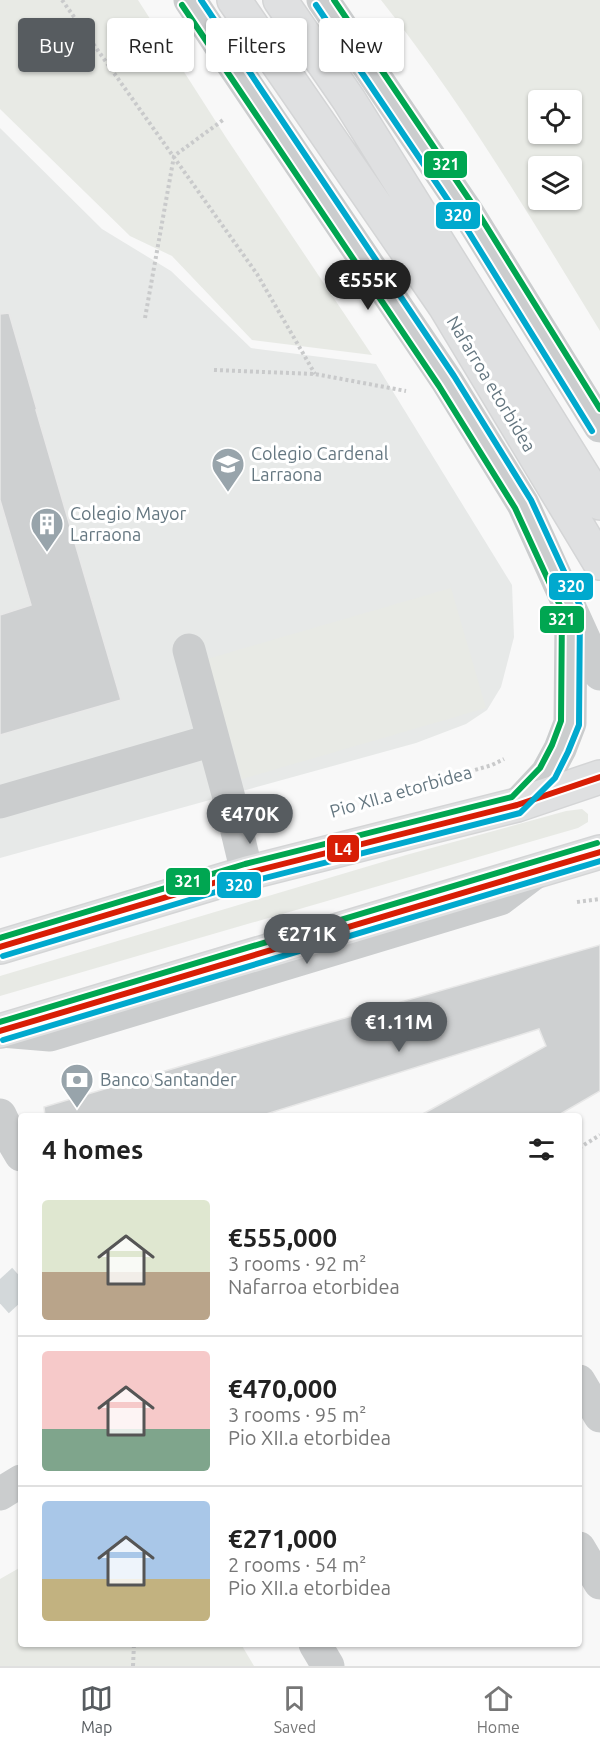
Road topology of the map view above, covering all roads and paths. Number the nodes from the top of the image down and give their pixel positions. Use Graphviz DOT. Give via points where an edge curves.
graph roads {
  1 [pos="62,0"];
  2 [pos="190,0"];
  3 [pos="234,0"];
  4 [pos="280,0"];
  5 [pos="323,0"];
  6 [pos="229,116"];
  7 [pos="174,156"];
  8 [pos="145,318"];
  9 [pos="214,370"];
  10 [pos="315,374"];
  11 [pos="407,391"];
  12 [pos="600,426"];
  13 [pos="600,503"];
  14 [pos="600,563"];
  15 [pos="571,608"];
  16 [pos="189,650"];
  17 [pos="600,674"];
  18 [pos="213,741"];
  19 [pos="510,756"];
  20 [pos="600,777"];
  21 [pos="400,792"];
  22 [pos="0,801"];
  23 [pos="517,805"];
  24 [pos="600,852"];
  25 [pos="247,873"];
  26 [pos="0,947"];
  27 [pos="1,1031"];
  28 [pos="600,1135"];
  29 [pos="582,1146"];
  30 [pos="582,1386"];
  31 [pos="600,1416"];
  32 [pos="18,1483"];
  33 [pos="0,1494"];
  34 [pos="582,1553"];
  35 [pos="600,1583"];
  36 [pos="134,1647"];
  37 [pos="317,1647"];
  38 [pos="133,1666"];
  39 [pos="328,1666"];
  1 -- 7 [label="path"];
  2 -- 15 [label="street, Nafarroa etorbidea" via="454,391 523,504"];
  3 -- 14 [label="main road, Nafarroa etorbidea" via="445,306"];
  4 -- 13 [label="main road, Nafarroa etorbidea" via="349,100"];
  5 -- 12 [label="street" via="468,213"];
  6 -- 7 [label="path"];
  7 -- 8 [label="path"];
  7 -- 10 [label="path" via="257,274"];
  9 -- 10 [label="path"];
  10 -- 11 [label="path"];
  15 -- 17 [label="street, Nafarroa etorbidea"];
  15 -- 23 [label="street, Nafarroa etorbidea" via="570,723 547,773"];
  16 -- 18 [label="street"];
  18 -- 22 [label="street"];
  18 -- 25 [label="street"];
  19 -- 21 [label="path, Pio XII.a etorbidea"];
  20 -- 23 [label="main road, Pio XII.a etorbidea"];
  23 -- 25 [label="main road, Pio XII.a etorbidea"];
  24 -- 27 [label="main road"];
  25 -- 26 [label="main road, Pio XII.a etorbidea"];
  28 -- 29 [label="path"];
  30 -- 31 [label="street"];
  32 -- 33 [label="street"];
  34 -- 35 [label="street"];
  36 -- 38 [label="path"];
  37 -- 39 [label="street"];
}
